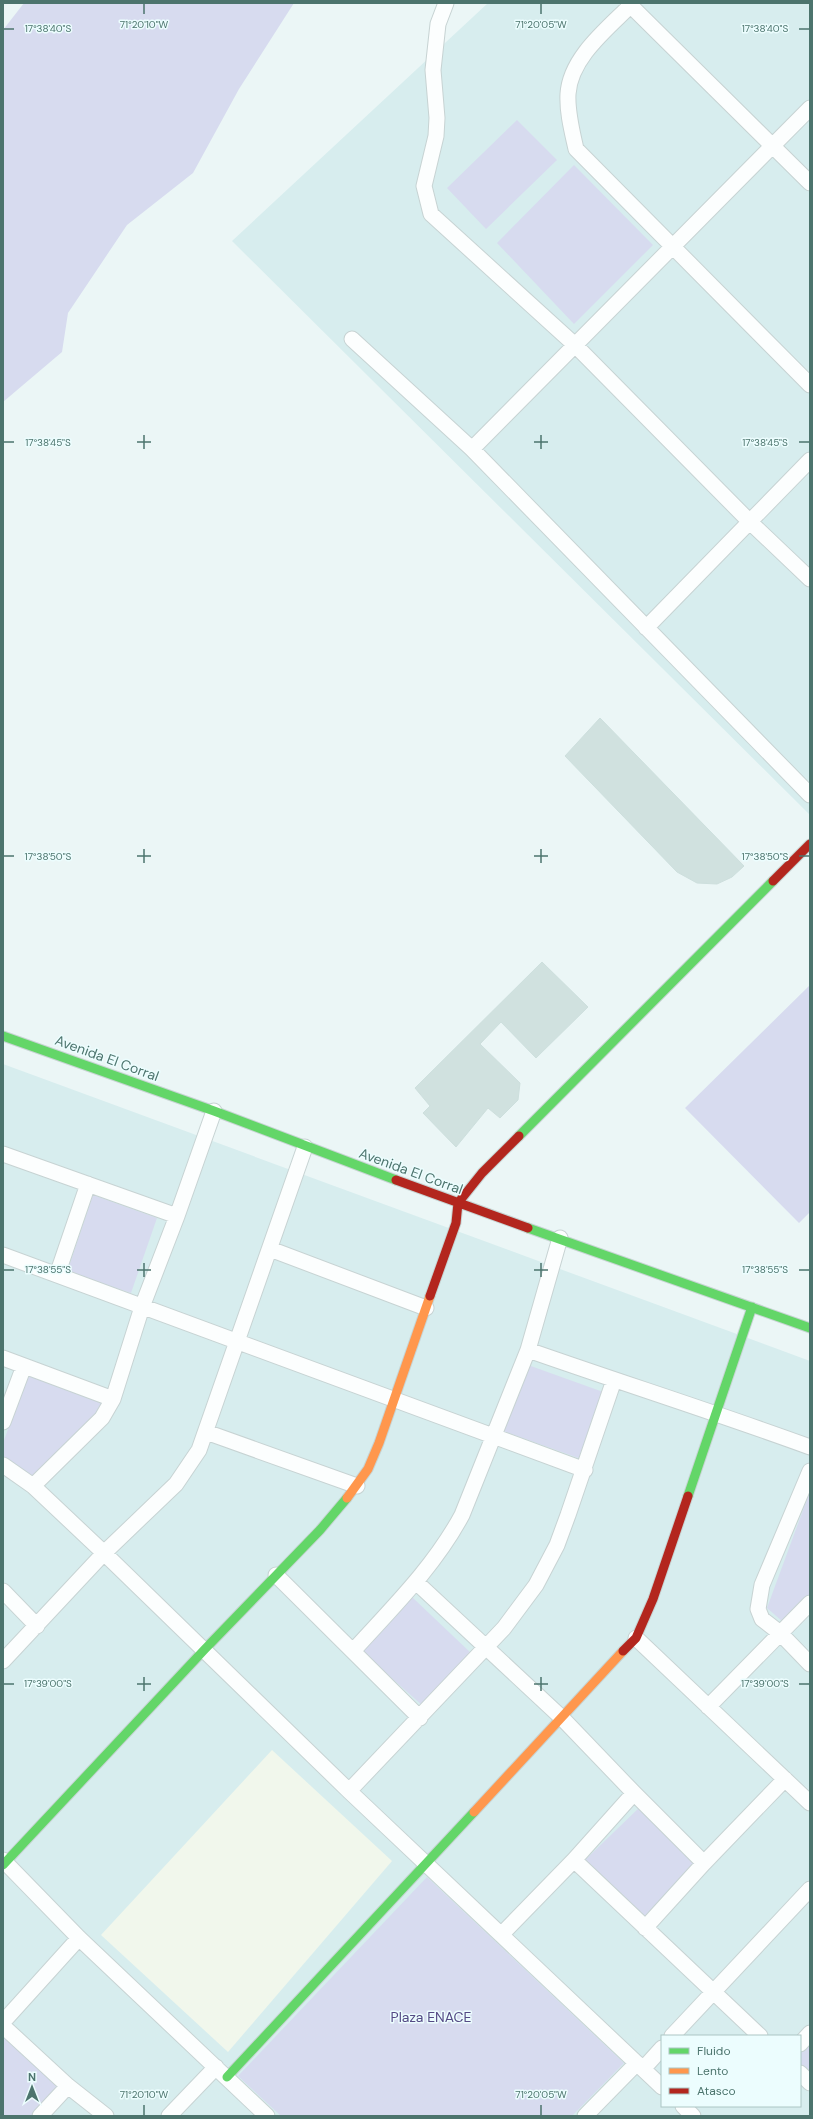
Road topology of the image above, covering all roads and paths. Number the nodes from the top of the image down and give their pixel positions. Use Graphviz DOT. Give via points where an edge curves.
graph roads {
  1 [pos="446,3"];
  2 [pos="630,4"];
  3 [pos="810,108"];
  4 [pos="772,146"];
  5 [pos="810,183"];
  6 [pos="673,246"];
  7 [pos="352,339"];
  8 [pos="575,345"];
  9 [pos="810,385"];
  10 [pos="472,449"];
  11 [pos="810,460"];
  12 [pos="750,522"];
  13 [pos="810,579"];
  14 [pos="646,628"];
  15 [pos="810,794"];
  16 [pos="810,844"];
  17 [pos="3,1036"];
  18 [pos="214,1111"];
  19 [pos="305,1147"];
  20 [pos="3,1154"];
  21 [pos="88,1184"];
  22 [pos="458,1203"];
  23 [pos="177,1216"];
  24 [pos="560,1238"];
  25 [pos="270,1249"];
  26 [pos="3,1255"];
  27 [pos="57,1275"];
  28 [pos="142,1307"];
  29 [pos="752,1307"];
  30 [pos="426,1308"];
  31 [pos="810,1328"];
  32 [pos="238,1341"];
  33 [pos="528,1350"];
  34 [pos="3,1358"];
  35 [pos="24,1366"];
  36 [pos="614,1380"];
  37 [pos="113,1399"];
  38 [pos="394,1399"];
  39 [pos="717,1413"];
  40 [pos="3,1422"];
  41 [pos="206,1432"];
  42 [pos="494,1436"];
  43 [pos="810,1447"];
  44 [pos="3,1465"];
  45 [pos="585,1470"];
  46 [pos="810,1471"];
  47 [pos="33,1486"];
  48 [pos="357,1486"];
  49 [pos="104,1553"];
  50 [pos="276,1575"];
  51 [pos="416,1582"];
  52 [pos="3,1591"];
  53 [pos="810,1603"];
  54 [pos="37,1626"];
  55 [pos="780,1633"];
  56 [pos="636,1638"];
  57 [pos="486,1647"];
  58 [pos="204,1648"];
  59 [pos="353,1651"];
  60 [pos="3,1661"];
  61 [pos="810,1664"];
  62 [pos="708,1707"];
  63 [pos="420,1718"];
  64 [pos="562,1718"];
  65 [pos="785,1779"];
  66 [pos="349,1791"];
  67 [pos="634,1793"];
  68 [pos="810,1803"];
  69 [pos="574,1860"];
  70 [pos="4,1863"];
  71 [pos="704,1863"];
  72 [pos="427,1864"];
  73 [pos="810,1889"];
  74 [pos="645,1928"];
  75 [pos="501,1935"];
  76 [pos="79,1938"];
  77 [pos="713,1991"];
  78 [pos="3,2022"];
  79 [pos="3,2026"];
  80 [pos="810,2034"];
  81 [pos="673,2035"];
  82 [pos="759,2035"];
  83 [pos="801,2043"];
  84 [pos="661,2049"];
  85 [pos="640,2066"];
  86 [pos="221,2072"];
  87 [pos="801,2074"];
  88 [pos="810,2083"];
  89 [pos="68,2086"];
  90 [pos="661,2086"];
  91 [pos="684,2107"];
  92 [pos="40,2116"];
  93 [pos="106,2116"];
  94 [pos="169,2116"];
  95 [pos="267,2116"];
  96 [pos="585,2116"];
  97 [pos="693,2116"];
  1 -- 8 [label="street" via="438,24 433,70 436,136 424,186 431,214"];
  2 -- 4 [label="street"];
  2 -- 6 [label="street" via="575,68 568,93 570,122 576,149"];
  3 -- 4 [label="street"];
  4 -- 5 [label="street"];
  4 -- 6 [label="street"];
  6 -- 8 [label="street"];
  6 -- 9 [label="street"];
  7 -- 10 [label="street"];
  8 -- 10 [label="street"];
  8 -- 12 [label="street"];
  10 -- 14 [label="street"];
  11 -- 12 [label="street"];
  12 -- 13 [label="street"];
  12 -- 14 [label="street"];
  14 -- 15 [label="street"];
  16 -- 22 [label="street" via="482,1173"];
  17 -- 18 [label="street, Avenida El Corral"];
  18 -- 19 [label="street, Avenida El Corral"];
  18 -- 23 [label="street"];
  19 -- 22 [label="street, Avenida El Corral"];
  19 -- 25 [label="street"];
  20 -- 21 [label="street"];
  21 -- 23 [label="street"];
  21 -- 27 [label="street"];
  22 -- 24 [label="street, Avenida El Corral"];
  22 -- 30 [label="street" via="456,1223"];
  23 -- 28 [label="street"];
  24 -- 29 [label="street, Avenida El Corral"];
  24 -- 33 [label="street"];
  25 -- 30 [label="street"];
  25 -- 32 [label="street"];
  26 -- 27 [label="street"];
  27 -- 28 [label="street"];
  28 -- 32 [label="street"];
  28 -- 37 [label="street"];
  29 -- 31 [label="street, Avenida El Corral"];
  29 -- 39 [label="street"];
  30 -- 38 [label="street"];
  32 -- 38 [label="street"];
  32 -- 41 [label="street"];
  33 -- 36 [label="street"];
  33 -- 42 [label="street"];
  34 -- 35 [label="street"];
  35 -- 37 [label="street"];
  35 -- 40 [label="street"];
  36 -- 39 [label="street"];
  36 -- 45 [label="street"];
  37 -- 47 [label="street" via="102,1418"];
  38 -- 42 [label="street"];
  38 -- 48 [label="street" via="368,1469"];
  39 -- 43 [label="street"];
  39 -- 56 [label="street" via="653,1599"];
  41 -- 48 [label="street"];
  41 -- 49 [label="street" via="199,1450 176,1484"];
  42 -- 45 [label="street"];
  42 -- 51 [label="street" via="456,1526"];
  44 -- 47 [label="street"];
  45 -- 57 [label="street" via="557,1545 536,1585 504,1628"];
  46 -- 55 [label="street" via="762,1585 759,1598 758,1609 762,1619"];
  47 -- 49 [label="street"];
  48 -- 50 [label="street" via="320,1530"];
  49 -- 54 [label="street"];
  49 -- 58 [label="street"];
  50 -- 58 [label="street"];
  50 -- 59 [label="street"];
  51 -- 57 [label="street"];
  51 -- 59 [label="street"];
  52 -- 54 [label="street"];
  53 -- 55 [label="street"];
  54 -- 60 [label="street"];
  55 -- 61 [label="street"];
  55 -- 62 [label="street"];
  56 -- 62 [label="street"];
  56 -- 64 [label="street"];
  57 -- 63 [label="street"];
  57 -- 64 [label="street"];
  58 -- 66 [label="street" via="219,1666"];
  58 -- 70 [label="street"];
  59 -- 63 [label="street"];
  62 -- 65 [label="street"];
  63 -- 66 [label="street"];
  64 -- 67 [label="street"];
  64 -- 72 [label="street"];
  65 -- 68 [label="street"];
  65 -- 71 [label="street"];
  66 -- 72 [label="street"];
  67 -- 69 [label="street"];
  67 -- 71 [label="street"];
  69 -- 74 [label="street"];
  69 -- 75 [label="street"];
  70 -- 76 [label="street"];
  71 -- 74 [label="street"];
  72 -- 75 [label="street"];
  72 -- 86 [label="street"];
  73 -- 77 [label="street"];
  74 -- 77 [label="street"];
  75 -- 85 [label="street"];
  76 -- 78 [label="street"];
  76 -- 86 [label="street"];
  77 -- 81 [label="street"];
  77 -- 82 [label="street"];
  79 -- 89 [label="street"];
  80 -- 83 [label="street"];
  84 -- 85 [label="street"];
  85 -- 90 [label="street"];
  85 -- 96 [label="street"];
  86 -- 94 [label="street"];
  86 -- 95 [label="street"];
  87 -- 88 [label="street"];
  89 -- 92 [label="street"];
  89 -- 93 [label="street"];
  91 -- 97 [label="street"];
}
